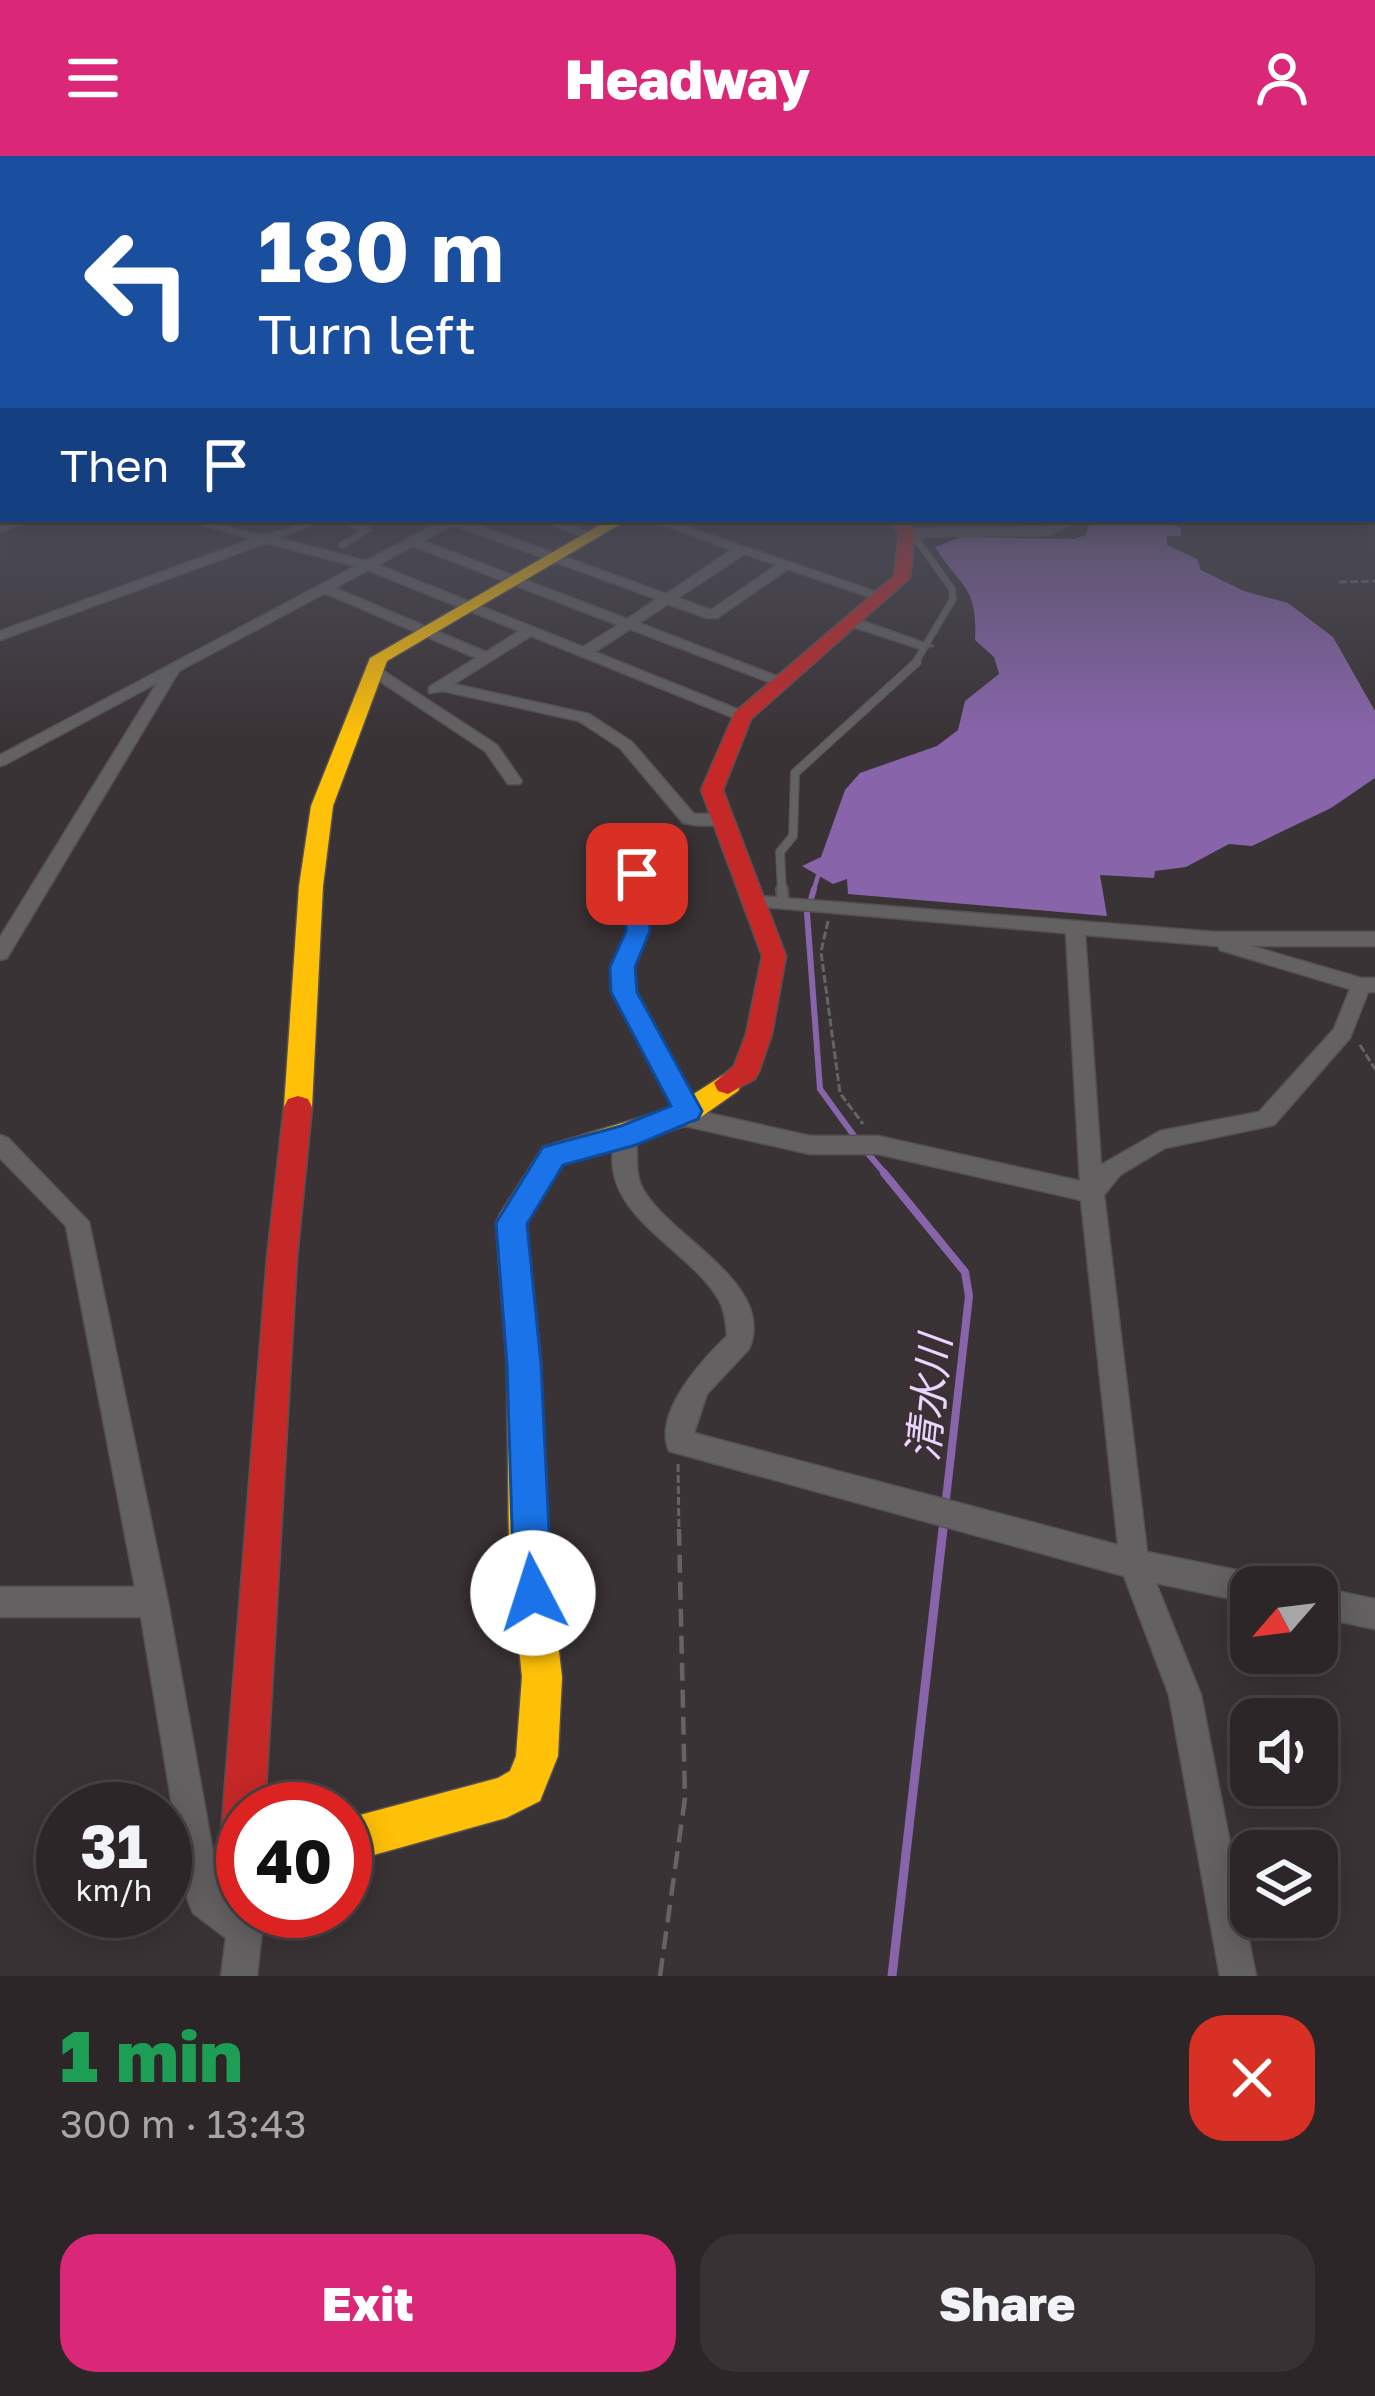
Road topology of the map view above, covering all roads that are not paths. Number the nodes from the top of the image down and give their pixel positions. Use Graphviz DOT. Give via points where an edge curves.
graph roads {
  1 [pos="188,567"];
  2 [pos="357,567"];
  3 [pos="374,567"];
  4 [pos="477,567"];
  5 [pos="539,567"];
  6 [pos="580,567"];
  7 [pos="716,567"];
  8 [pos="783,567"];
  9 [pos="796,567"];
  10 [pos="904,567"];
  11 [pos="936,567"];
  12 [pos="514,581"];
  13 [pos="321,587"];
  14 [pos="881,596"];
  15 [pos="668,598"];
  16 [pos="471,605"];
  17 [pos="852,622"];
  18 [pos="630,625"];
  19 [pos="531,630"];
  20 [pos="427,632"];
  21 [pos="0,636"];
  22 [pos="926,646"];
  23 [pos="587,651"];
  24 [pos="487,657"];
  25 [pos="175,665"];
  26 [pos="374,671"];
  27 [pos="782,683"];
  28 [pos="442,686"];
  29 [pos="418,699"];
  30 [pos="742,716"];
  31 [pos="0,760"];
  32 [pos="514,781"];
  33 [pos="722,819"];
  34 [pos="637,874"];
  35 [pos="778,903"];
  36 [pos="1075,928"];
  37 [pos="1215,939"];
  38 [pos="1375,939"];
  39 [pos="0,953"];
  40 [pos="1368,985"];
  41 [pos="684,1114"];
  42 [pos="626,1136"];
  43 [pos="0,1144"];
  44 [pos="1092,1193"];
  45 [pos="1134,1564"];
  46 [pos="1230,1584"];
  47 [pos="0,1602"];
  48 [pos="153,1602"];
  49 [pos="1338,1606"];
  50 [pos="1375,1614"];
  51 [pos="248,1782"];
  52 [pos="372,1834"];
  53 [pos="216,1896"];
  54 [pos="205,1901"];
  55 [pos="239,1976"];
  56 [pos="1238,1976"];
  1 -- 21 [label="street"];
  2 -- 13 [label="street"];
  3 -- 16 [label="street"];
  4 -- 12 [label="street"];
  5 -- 12 [label="street"];
  6 -- 15 [label="street"];
  7 -- 15 [label="street"];
  8 -- 15 [label="street" via="712,615"];
  9 -- 14 [label="street"];
  10 -- 14 [label="street"];
  11 -- 22 [label="lane" via="953,599"];
  12 -- 16 [label="street"];
  12 -- 18 [label="street"];
  13 -- 20 [label="street"];
  13 -- 25 [label="street"];
  14 -- 17 [label="street"];
  15 -- 18 [label="street"];
  16 -- 19 [label="street"];
  16 -- 20 [label="street"];
  17 -- 22 [label="street"];
  17 -- 27 [label="street"];
  18 -- 23 [label="street"];
  18 -- 27 [label="street"];
  19 -- 23 [label="street"];
  19 -- 24 [label="street"];
  20 -- 24 [label="street"];
  20 -- 26 [label="street" via="380,658"];
  22 -- 35 [label="lane" via="795,773 793,836 780,852"];
  23 -- 30 [label="street"];
  24 -- 28 [label="street"];
  25 -- 31 [label="street"];
  25 -- 39 [label="street"];
  26 -- 29 [label="street"];
  26 -- 51 [label="street" via="322,806 310,886"];
  27 -- 30 [label="street"];
  28 -- 29 [label="street"];
  28 -- 33 [label="street" via="584,717 626,745 689,819"];
  29 -- 32 [label="street" via="491,748"];
  30 -- 33 [label="street" via="712,790"];
  33 -- 35 [label="street"];
  34 -- 41 [label="lane" via="638,931 622,967 624,992"];
  35 -- 36 [label="street"];
  35 -- 41 [label="street" via="760,1034 745,1072"];
  36 -- 37 [label="street"];
  36 -- 44 [label="street"];
  37 -- 38 [label="street"];
  37 -- 40 [label="street"];
  40 -- 44 [label="street" via="1343,1033 1266,1119 1160,1140 1112,1168"];
  41 -- 42 [label="street"];
  41 -- 44 [label="street" via="810,1145 868,1145"];
  42 -- 45 [label="street" via="628,1182 732,1294 742,1320 740,1341 685,1403 679,1442"];
  42 -- 52 [label="street" via="553,1155 511,1223 542,1677 538,1756 525,1786 506,1797"];
  43 -- 48 [label="street" via="77,1222"];
  44 -- 45 [label="street"];
  45 -- 46 [label="street"];
  45 -- 56 [label="street" via="1185,1695"];
  47 -- 48 [label="street"];
  48 -- 54 [label="street"];
  49 -- 50 [label="street"];
  53 -- 54 [label="street"];
  54 -- 55 [label="street" via="245,1930"];
}
